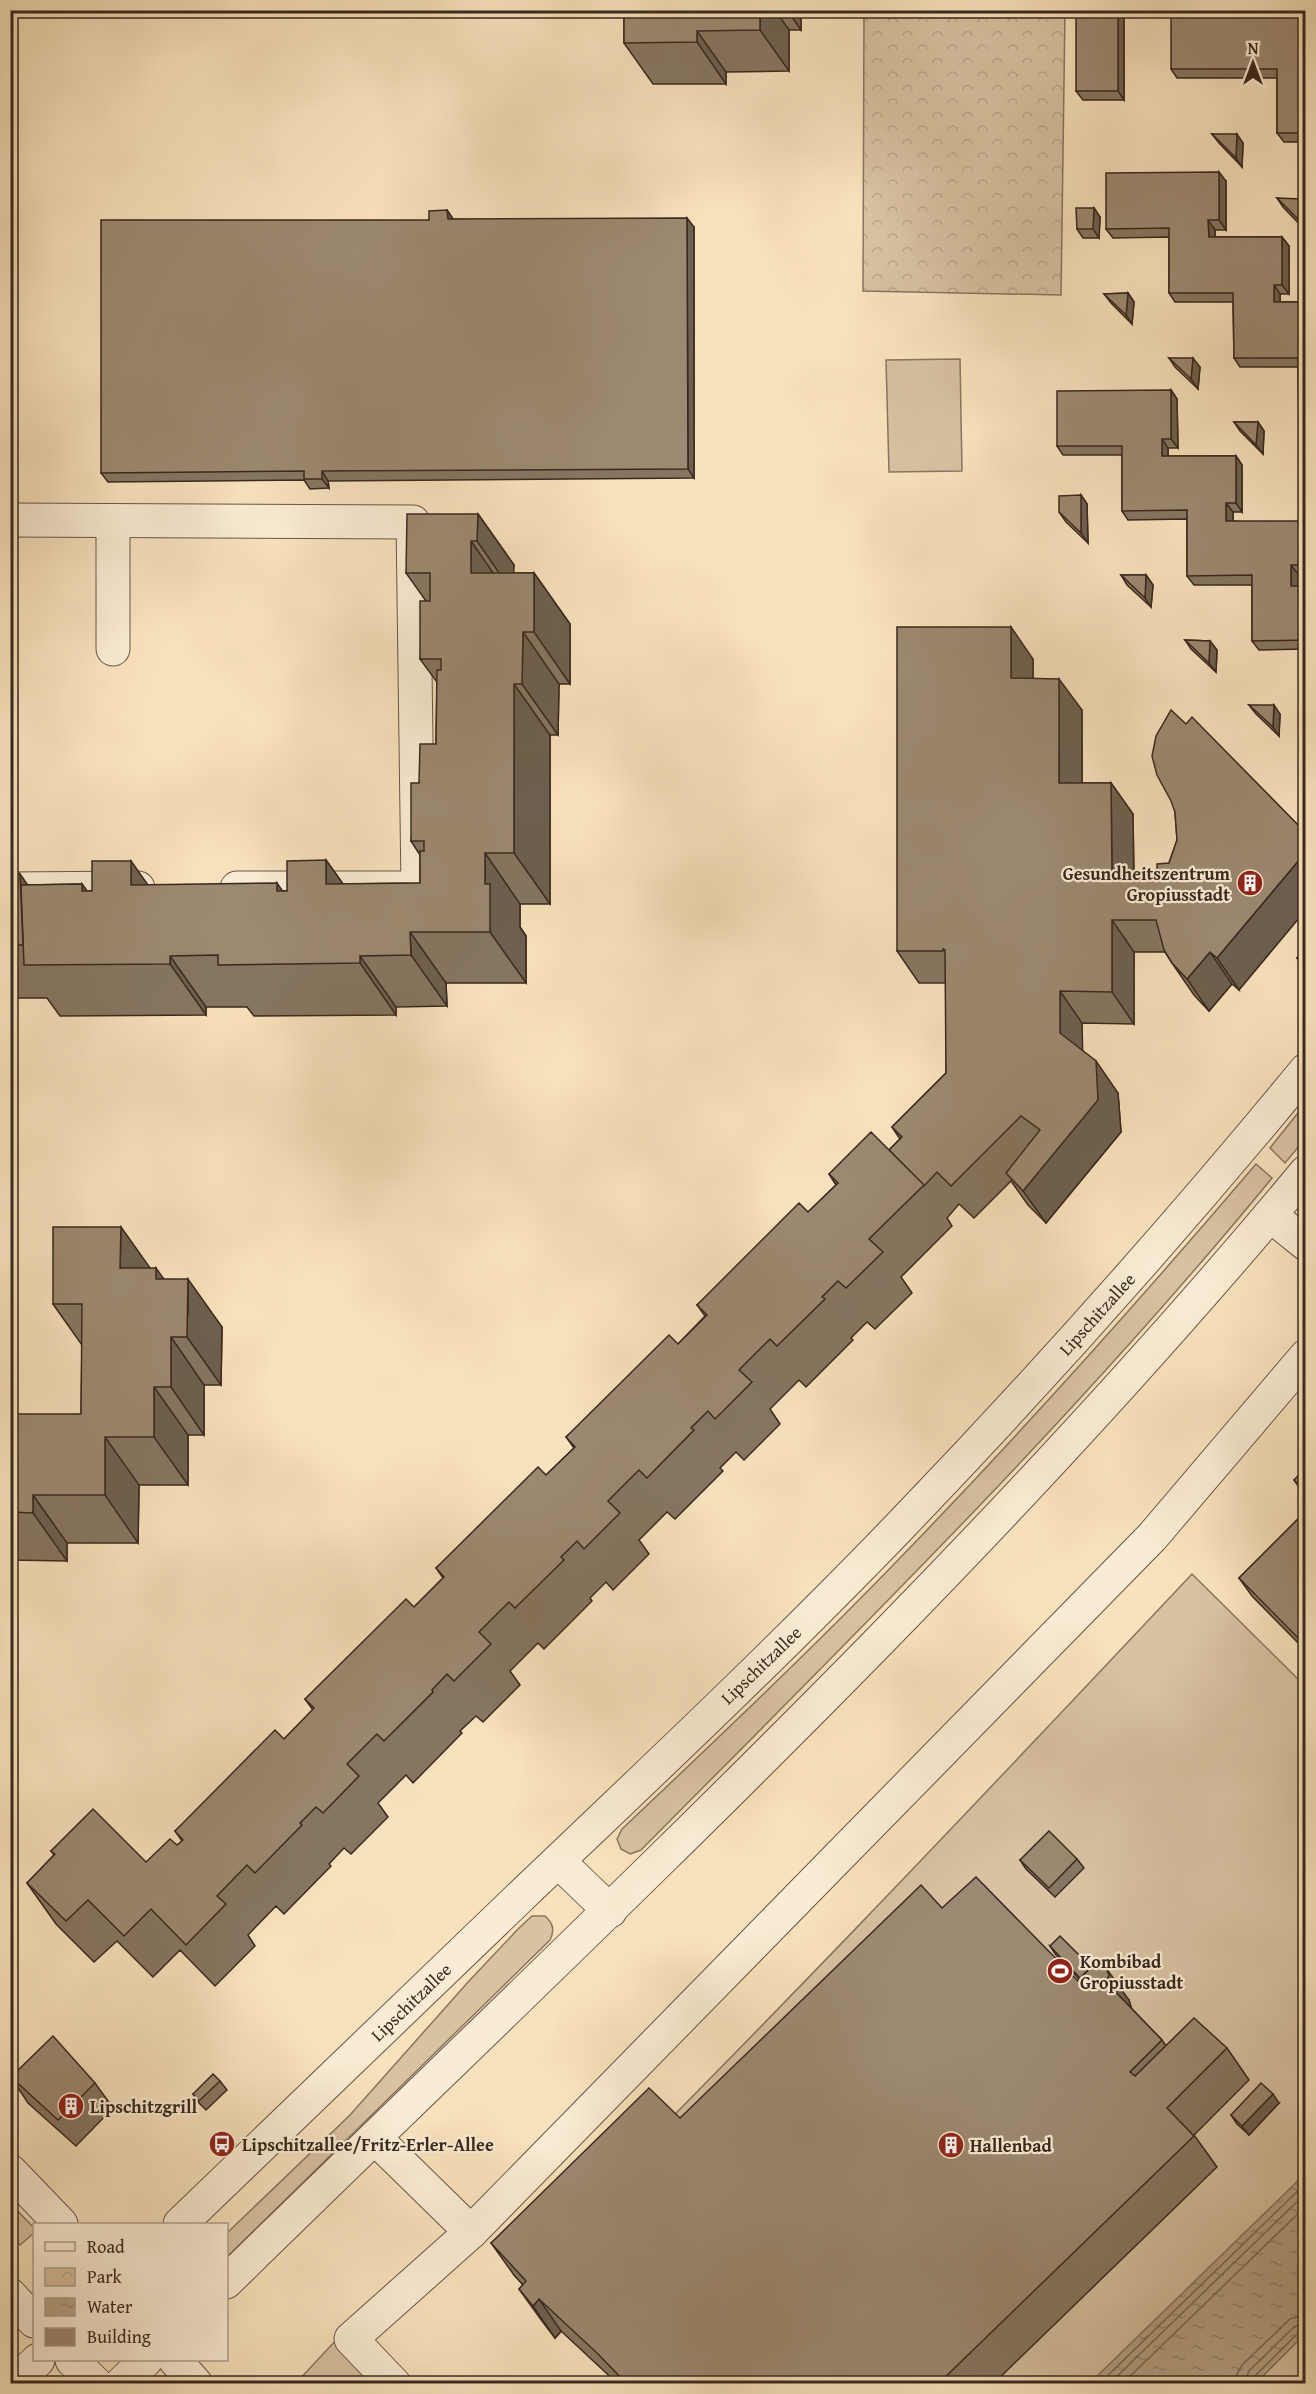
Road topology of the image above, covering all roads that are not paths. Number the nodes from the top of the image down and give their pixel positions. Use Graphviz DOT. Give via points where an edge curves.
graph roads {
  1 [pos="10,520"];
  2 [pos="113,521"];
  3 [pos="113,649"];
  4 [pos="166,888"];
  5 [pos="202,888"];
  6 [pos="10,889"];
  7 [pos="1305,1070"];
  8 [pos="1305,1172"];
  9 [pos="1270,1215"];
  10 [pos="1305,1244"];
  11 [pos="1305,1356"];
  12 [pos="558,1861"];
  13 [pos="610,1911"];
  14 [pos="375,2138"];
  15 [pos="10,2170"];
  16 [pos="60,2223"];
  17 [pos="181,2223"];
  18 [pos="471,2232"];
  19 [pos="228,2280"];
  20 [pos="10,2295"];
  21 [pos="33,2320"];
  22 [pos="37,2361"];
  23 [pos="73,2361"];
  24 [pos="146,2361"];
  25 [pos="176,2361"];
  26 [pos="13,2384"];
  27 [pos="96,2384"];
  28 [pos="121,2384"];
  29 [pos="196,2384"];
  30 [pos="394,2384"];
  1 -- 2 [label="street"];
  2 -- 3 [label="street"];
  2 -- 5 [label="street" via="413,522 418,888"];
  4 -- 6 [label="street"];
  7 -- 12 [label="street, Lipschitzallee" via="1117,1291 992,1429 804,1624"];
  8 -- 9 [label="street"];
  9 -- 10 [label="street"];
  9 -- 13 [label="street" via="1038,1476"];
  11 -- 18 [label="street" via="1152,1537"];
  12 -- 13 [label="street"];
  12 -- 17 [label="street, Lipschitzallee"];
  13 -- 14 [label="street"];
  14 -- 18 [label="street"];
  14 -- 19 [label="street"];
  15 -- 16 [label="street"];
  18 -- 30 [label="street" via="351,2339"];
  20 -- 21 [label="street"];
  22 -- 26 [label="street"];
  23 -- 27 [label="street"];
  24 -- 28 [label="street"];
  25 -- 29 [label="street"];
}
